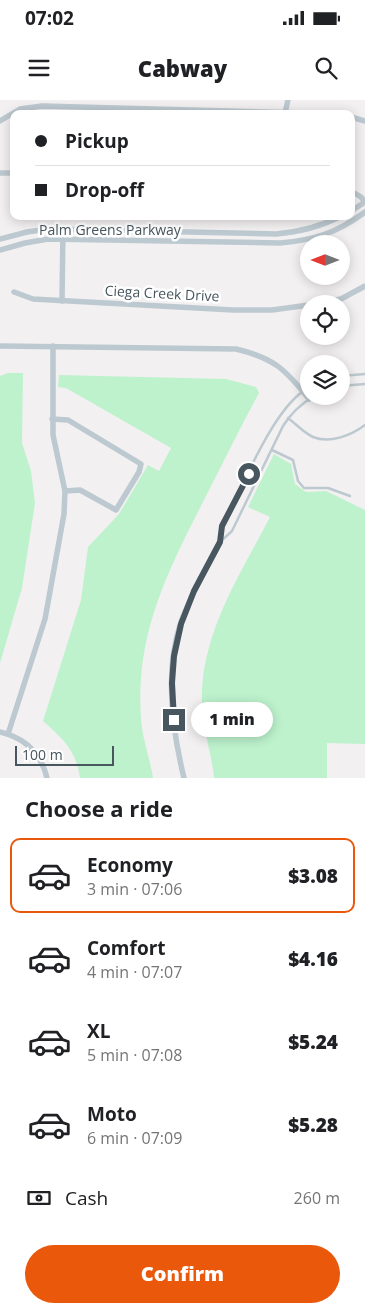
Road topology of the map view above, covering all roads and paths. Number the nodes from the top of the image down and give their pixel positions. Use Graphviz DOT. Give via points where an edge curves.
graph roads {
  1 [pos="18,110"];
  2 [pos="181,110"];
  3 [pos="355,193"];
  4 [pos="365,202"];
  5 [pos="333,220"];
  6 [pos="351,220"];
  7 [pos="63,229"];
  8 [pos="63,239"];
  9 [pos="0,240"];
  10 [pos="0,250"];
  11 [pos="365,286"];
  12 [pos="14,292"];
  13 [pos="348,295"];
  14 [pos="62,300"];
  15 [pos="300,306"];
  16 [pos="0,346"];
  17 [pos="53,346"];
  18 [pos="365,374"];
  19 [pos="350,375"];
  20 [pos="365,384"];
  21 [pos="350,385"];
  22 [pos="300,388"];
  23 [pos="300,393"];
  24 [pos="304,405"];
  25 [pos="288,418"];
  26 [pos="52,419"];
  27 [pos="365,425"];
  28 [pos="272,450"];
  29 [pos="65,491"];
  30 [pos="350,496"];
  31 [pos="220,542"];
  32 [pos="0,732"];
  33 [pos="8,734"];
  34 [pos="47,778"];
  35 [pos="184,778"];
  1 -- 2 [label="street" via="42,106"];
  3 -- 4 [label="street"];
  5 -- 7 [label="street, Palm Greens Parkway" via="299,232 276,234"];
  6 -- 8 [label="street, Palm Greens Parkway" via="309,240 280,243"];
  7 -- 8 [label="street"];
  7 -- 9 [label="street, Palm Greens Parkway" via="27,232"];
  8 -- 10 [label="street, Palm Greens Parkway" via="25,243"];
  8 -- 14 [label="street"];
  11 -- 13 [label="street"];
  12 -- 14 [label="street, Ciega Creek Drive" via="33,299"];
  14 -- 15 [label="street, Ciega Creek Drive" via="232,310"];
  16 -- 17 [label="street"];
  17 -- 22 [label="street" via="236,349 270,360 286,370"];
  17 -- 26 [label="street"];
  18 -- 19 [label="lane"];
  20 -- 21 [label="lane"];
  23 -- 31 [label="lane" via="276,420 222,526"];
  24 -- 25 [label="lane"];
  25 -- 27 [label="lane" via="311,436 323,440 340,438"];
  25 -- 28 [label="lane"];
  26 -- 29 [label="street"];
  26 -- 29 [label="street" via="68,420 141,464 116,510 80,490"];
  28 -- 30 [label="lane" via="293,460 298,481 304,488 328,488"];
  28 -- 31 [label="lane" via="232,531"];
  29 -- 33 [label="street" via="64,514 45,619"];
  31 -- 35 [label="street" via="194,591 181,624 174,656 173,708"];
  32 -- 33 [label="street"];
  33 -- 34 [label="street" via="30,745 44,764"];
}
